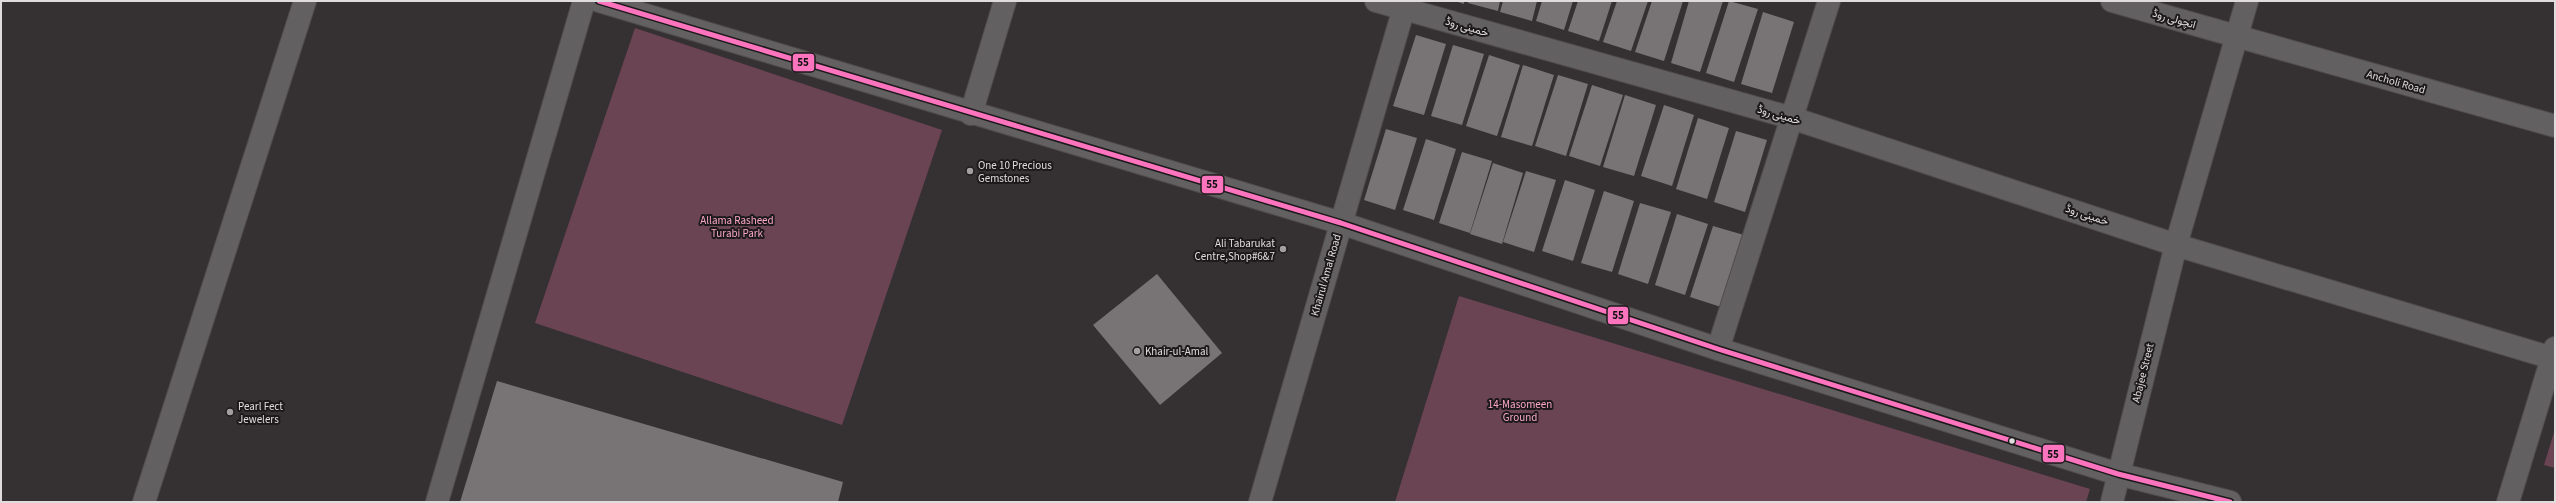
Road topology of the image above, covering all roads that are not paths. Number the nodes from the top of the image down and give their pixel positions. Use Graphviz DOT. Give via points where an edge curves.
graph roads {
  1 [pos="305,1"];
  2 [pos="584,1"];
  3 [pos="598,1"];
  4 [pos="1005,1"];
  5 [pos="1376,1"];
  6 [pos="1829,1"];
  7 [pos="2112,1"];
  8 [pos="2247,1"];
  9 [pos="1405,5"];
  10 [pos="2236,38"];
  11 [pos="972,114"];
  12 [pos="1792,118"];
  13 [pos="2555,126"];
  14 [pos="1341,224"];
  15 [pos="2176,245"];
  16 [pos="1718,349"];
  17 [pos="2554,353"];
  18 [pos="2118,474"];
  19 [pos="144,502"];
  20 [pos="437,502"];
  21 [pos="1260,502"];
  22 [pos="2112,502"];
  23 [pos="2230,502"];
  24 [pos="2508,502"];
  1 -- 19 [label="street"];
  2 -- 20 [label="street"];
  3 -- 11 [label="street"];
  4 -- 11 [label="street"];
  5 -- 9 [label="street, خمینی روڈ"];
  6 -- 12 [label="street"];
  7 -- 10 [label="street, انچولی روڈ"];
  8 -- 10 [label="street, Abajee Street"];
  9 -- 12 [label="street, خمینی روڈ"];
  9 -- 14 [label="street, Khairul Amal Road"];
  10 -- 13 [label="street, Ancholi Road"];
  10 -- 15 [label="street, Abajee Street"];
  11 -- 14 [label="street"];
  12 -- 15 [label="street, خمینی روڈ"];
  12 -- 16 [label="street"];
  14 -- 16 [label="street"];
  14 -- 21 [label="street, Khairul Amal Road"];
  15 -- 17 [label="street, خمینی روڈ"];
  15 -- 18 [label="street, Abajee Street"];
  16 -- 18 [label="street"];
  17 -- 24 [label="street"];
  18 -- 22 [label="street, Abajee Street"];
  18 -- 23 [label="street"];
}
